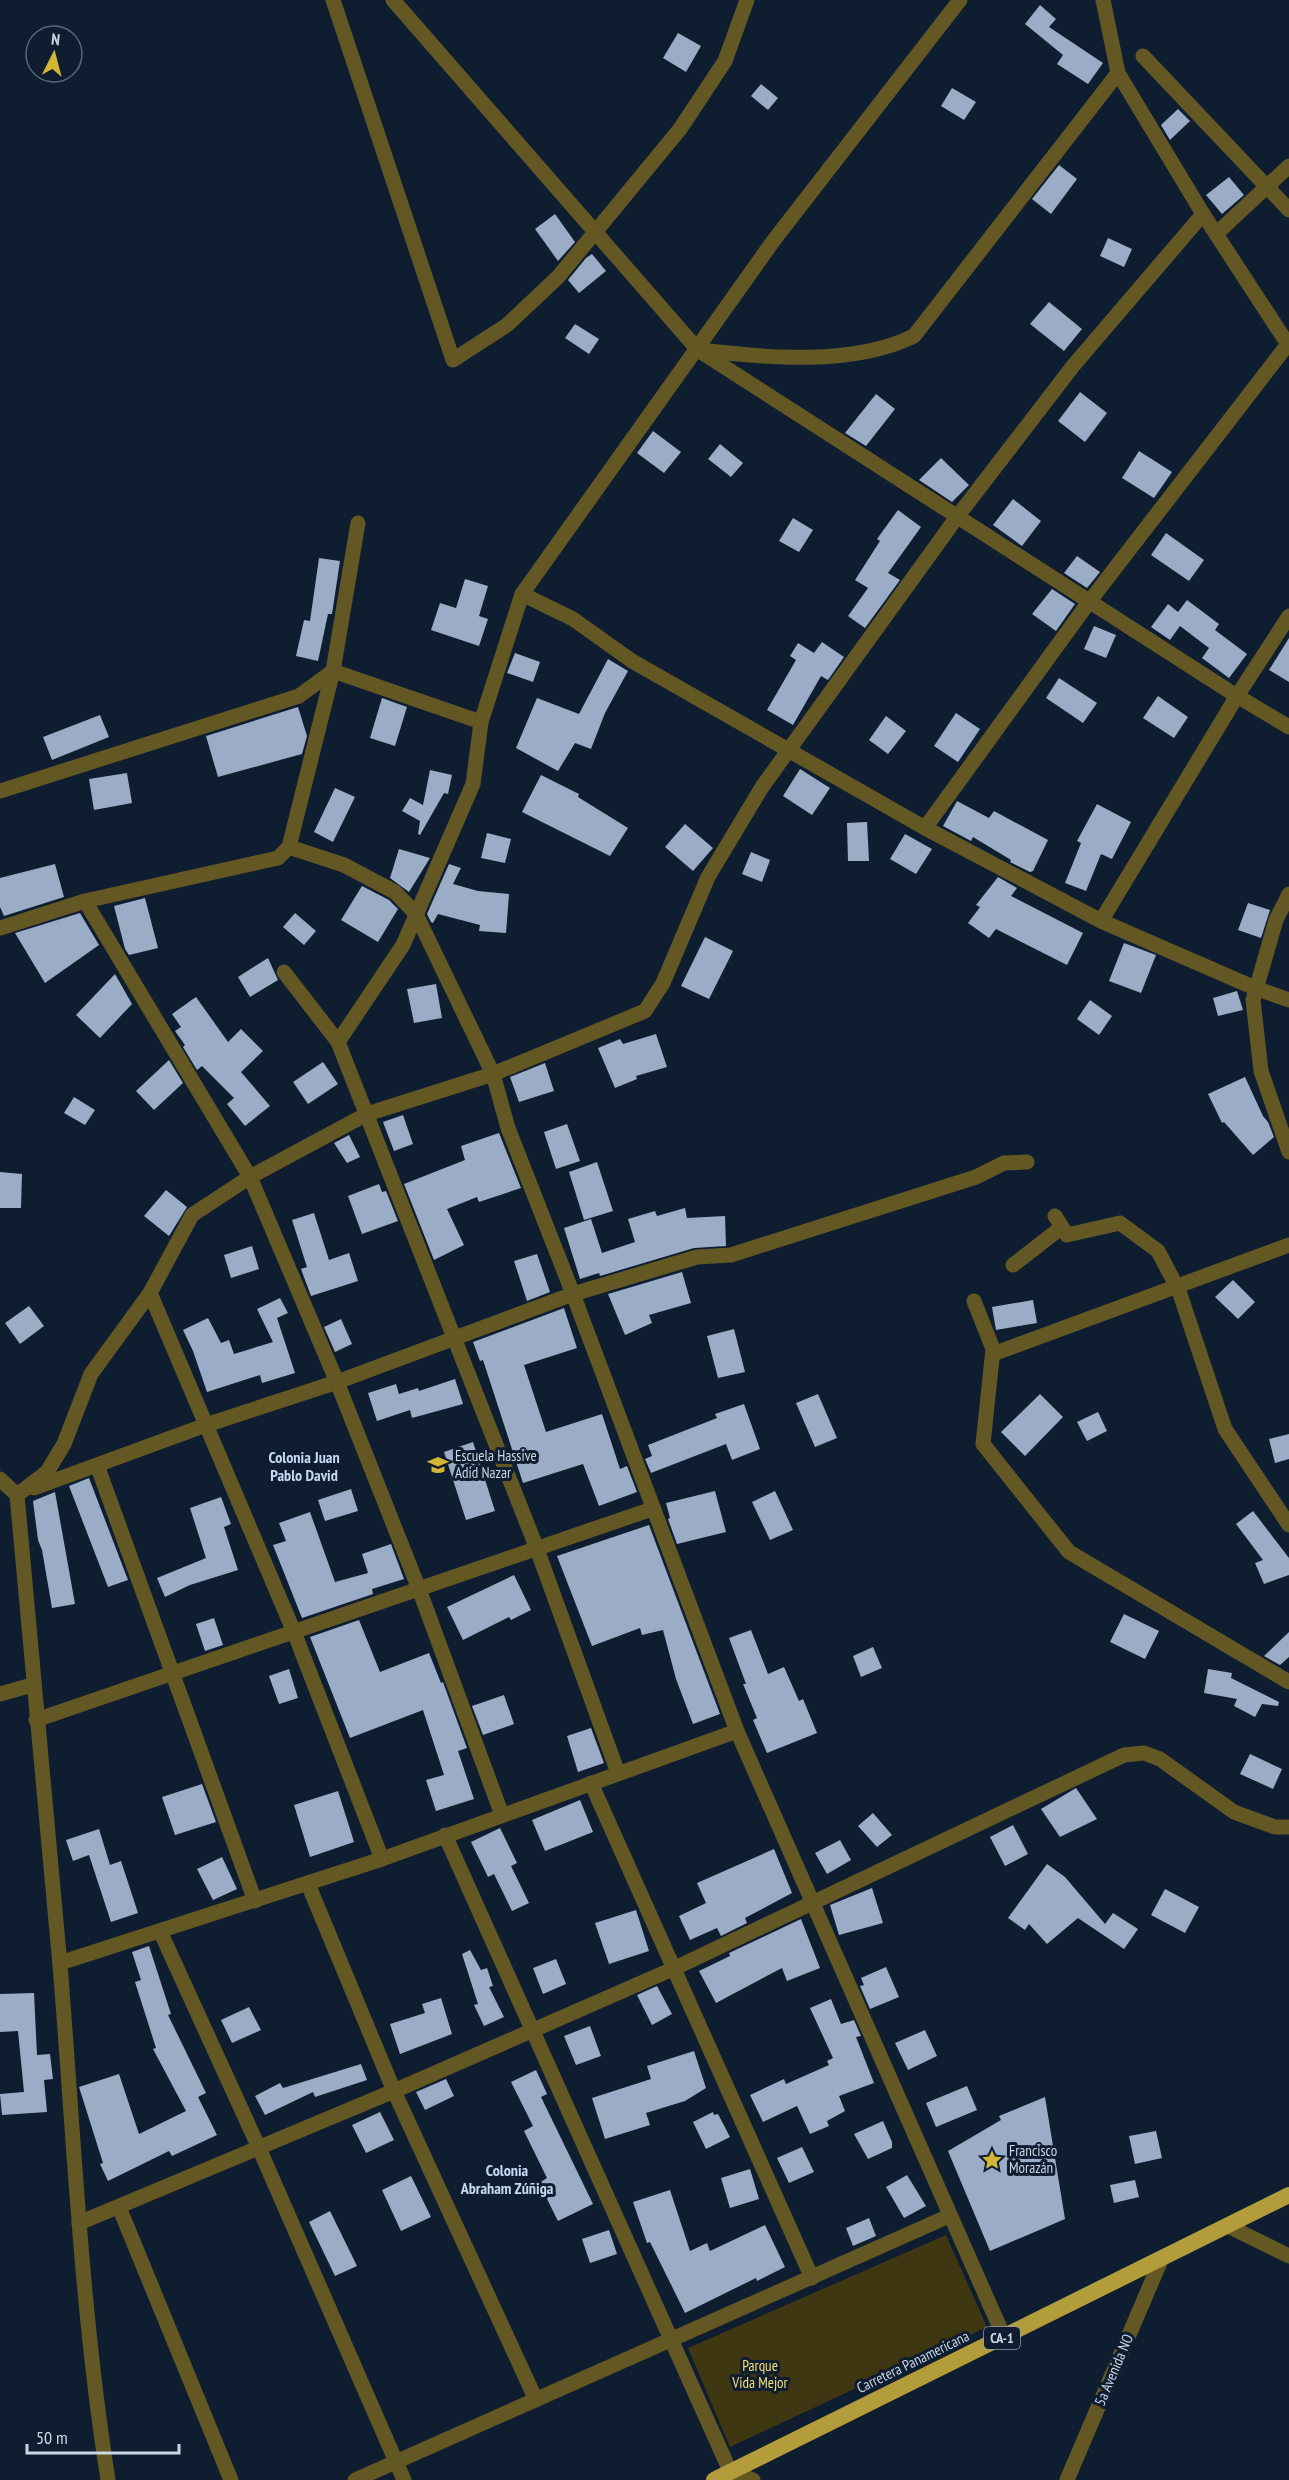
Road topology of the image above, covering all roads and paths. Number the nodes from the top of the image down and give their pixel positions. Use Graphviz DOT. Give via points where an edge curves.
graph roads {
  1 [pos="333,0"];
  2 [pos="393,0"];
  3 [pos="747,0"];
  4 [pos="960,0"];
  5 [pos="1103,0"];
  6 [pos="1143,56"];
  7 [pos="1118,73"];
  8 [pos="1289,166"];
  9 [pos="1266,187"];
  10 [pos="1289,210"];
  11 [pos="1203,214"];
  12 [pos="596,231"];
  13 [pos="1216,234"];
  14 [pos="1288,345"];
  15 [pos="698,350"];
  16 [pos="957,517"];
  17 [pos="358,523"];
  18 [pos="522,594"];
  19 [pos="1089,602"];
  20 [pos="1289,616"];
  21 [pos="333,671"];
  22 [pos="1237,696"];
  23 [pos="481,722"];
  24 [pos="1289,727"];
  25 [pos="790,750"];
  26 [pos="0,791"];
  27 [pos="925,828"];
  28 [pos="289,848"];
  29 [pos="1289,894"];
  30 [pos="85,901"];
  31 [pos="416,914"];
  32 [pos="1101,921"];
  33 [pos="0,928"];
  34 [pos="285,972"];
  35 [pos="1255,988"];
  36 [pos="1289,1000"];
  37 [pos="338,1042"];
  38 [pos="493,1074"];
  39 [pos="367,1114"];
  40 [pos="1289,1152"];
  41 [pos="1027,1162"];
  42 [pos="250,1177"];
  43 [pos="1289,1245"];
  44 [pos="1013,1265"];
  45 [pos="1177,1286"];
  46 [pos="150,1293"];
  47 [pos="573,1294"];
  48 [pos="974,1300"];
  49 [pos="455,1339"];
  50 [pos="993,1354"];
  51 [pos="337,1382"];
  52 [pos="206,1425"];
  53 [pos="97,1465"];
  54 [pos="0,1479"];
  55 [pos="17,1495"];
  56 [pos="652,1509"];
  57 [pos="1289,1525"];
  58 [pos="537,1549"];
  59 [pos="419,1589"];
  60 [pos="294,1632"];
  61 [pos="172,1674"];
  62 [pos="1289,1682"];
  63 [pos="32,1685"];
  64 [pos="0,1694"];
  65 [pos="36,1720"];
  66 [pos="736,1731"];
  67 [pos="618,1773"];
  68 [pos="591,1783"];
  69 [pos="502,1815"];
  70 [pos="1289,1827"];
  71 [pos="445,1835"];
  72 [pos="382,1859"];
  73 [pos="308,1884"];
  74 [pos="255,1901"];
  75 [pos="813,1902"];
  76 [pos="160,1931"];
  77 [pos="60,1963"];
  78 [pos="675,1968"];
  79 [pos="534,2030"];
  80 [pos="394,2091"];
  81 [pos="259,2148"];
  82 [pos="1289,2195"];
  83 [pos="119,2207"];
  84 [pos="949,2216"];
  85 [pos="79,2223"];
  86 [pos="1228,2226"];
  87 [pos="1289,2256"];
  88 [pos="1161,2260"];
  89 [pos="812,2277"];
  90 [pos="1004,2337"];
  91 [pos="670,2340"];
  92 [pos="536,2400"];
  93 [pos="396,2462"];
  94 [pos="730,2471"];
  95 [pos="108,2480"];
  96 [pos="231,2480"];
  97 [pos="355,2480"];
  98 [pos="404,2480"];
  99 [pos="714,2480"];
  100 [pos="753,2480"];
  101 [pos="1067,2480"];
  1 -- 12 [label="street" via="453,360 507,325 558,277"];
  2 -- 12 [label="street"];
  3 -- 12 [label="street" via="725,60 680,129"];
  4 -- 15 [label="street" via="774,240"];
  5 -- 7 [label="street"];
  6 -- 9 [label="street"];
  7 -- 11 [label="street"];
  7 -- 15 [label="street" via="914,336 862,354 764,357"];
  8 -- 9 [label="street"];
  9 -- 10 [label="street"];
  9 -- 13 [label="street"];
  11 -- 13 [label="street"];
  11 -- 16 [label="street" via="1073,366"];
  12 -- 15 [label="street"];
  13 -- 14 [label="street"];
  14 -- 19 [label="street"];
  15 -- 16 [label="street"];
  15 -- 18 [label="street"];
  16 -- 19 [label="street"];
  16 -- 25 [label="street"];
  17 -- 21 [label="street"];
  18 -- 23 [label="street"];
  18 -- 25 [label="street" via="573,619 632,661"];
  19 -- 22 [label="street"];
  19 -- 27 [label="street"];
  20 -- 22 [label="street"];
  21 -- 23 [label="street"];
  21 -- 26 [label="street" via="298,696"];
  21 -- 28 [label="street"];
  22 -- 24 [label="street"];
  22 -- 32 [label="street"];
  23 -- 31 [label="street" via="473,784"];
  25 -- 27 [label="street"];
  25 -- 38 [label="street" via="762,787 708,877 663,983 645,1011"];
  27 -- 32 [label="street"];
  28 -- 30 [label="street" via="278,858"];
  28 -- 31 [label="street" via="344,865 395,892"];
  29 -- 35 [label="street" via="1276,920"];
  30 -- 33 [label="street"];
  30 -- 42 [label="street"];
  31 -- 37 [label="street" via="403,945"];
  31 -- 38 [label="street"];
  32 -- 35 [label="street"];
  34 -- 37 [label="street"];
  35 -- 36 [label="street"];
  35 -- 40 [label="street" via="1253,1000 1262,1071"];
  37 -- 39 [label="street"];
  38 -- 39 [label="street"];
  38 -- 47 [label="street" via="508,1128"];
  39 -- 42 [label="street"];
  39 -- 49 [label="street"];
  41 -- 47 [label="street" via="1004,1163 976,1178 731,1255 698,1257"];
  42 -- 46 [label="street" via="192,1215"];
  42 -- 51 [label="street"];
  43 -- 45 [label="street"];
  44 -- 45 [label="street" via="1059,1221 1067,1235 1120,1223 1158,1251"];
  45 -- 50 [label="street"];
  45 -- 57 [label="street" via="1225,1429"];
  46 -- 52 [label="street"];
  46 -- 55 [label="street" via="91,1374 64,1444 47,1472"];
  47 -- 49 [label="street"];
  47 -- 56 [label="street"];
  48 -- 50 [label="street"];
  49 -- 51 [label="street"];
  49 -- 58 [label="street"];
  50 -- 62 [label="street" via="983,1444 1069,1552"];
  51 -- 52 [label="street"];
  51 -- 59 [label="street"];
  52 -- 53 [label="street"];
  52 -- 60 [label="street"];
  53 -- 55 [label="street"];
  53 -- 61 [label="street"];
  54 -- 55 [label="street"];
  55 -- 63 [label="street"];
  56 -- 58 [label="street"];
  56 -- 66 [label="street"];
  58 -- 59 [label="street"];
  58 -- 67 [label="street"];
  59 -- 60 [label="street"];
  59 -- 69 [label="street"];
  60 -- 61 [label="street"];
  60 -- 72 [label="street"];
  61 -- 65 [label="street"];
  61 -- 74 [label="street"];
  63 -- 64 [label="street"];
  63 -- 65 [label="street"];
  65 -- 77 [label="street"];
  66 -- 67 [label="street"];
  66 -- 75 [label="street"];
  67 -- 68 [label="street"];
  68 -- 69 [label="street"];
  68 -- 78 [label="street"];
  69 -- 71 [label="street"];
  70 -- 75 [label="street" via="1275,1827 1234,1812 1160,1759 1144,1753 1124,1755"];
  71 -- 72 [label="street"];
  71 -- 79 [label="street"];
  72 -- 73 [label="street"];
  73 -- 74 [label="street"];
  73 -- 80 [label="street"];
  74 -- 76 [label="street"];
  75 -- 78 [label="street"];
  75 -- 84 [label="street"];
  76 -- 77 [label="street"];
  76 -- 81 [label="street"];
  77 -- 85 [label="street"];
  78 -- 79 [label="street"];
  78 -- 89 [label="street"];
  79 -- 80 [label="street"];
  79 -- 91 [label="street"];
  80 -- 81 [label="street"];
  80 -- 92 [label="street"];
  81 -- 83 [label="street"];
  81 -- 93 [label="street"];
  82 -- 86 [label="highway, Carretera Panamericana / CA-1"];
  83 -- 85 [label="street"];
  83 -- 96 [label="street"];
  84 -- 89 [label="street"];
  84 -- 90 [label="street"];
  85 -- 95 [label="street"];
  86 -- 87 [label="street"];
  86 -- 88 [label="highway, Carretera Panamericana / CA-1"];
  88 -- 90 [label="highway, Carretera Panamericana / CA-1"];
  88 -- 101 [label="street, 5a Avenida NO"];
  89 -- 91 [label="street"];
  90 -- 94 [label="highway, Carretera Panamericana / CA-1"];
  91 -- 92 [label="street"];
  91 -- 94 [label="street"];
  92 -- 93 [label="street"];
  93 -- 97 [label="street"];
  93 -- 98 [label="street"];
  94 -- 99 [label="highway, Carretera Panamericana / CA-1"];
  94 -- 100 [label="street"];
}
